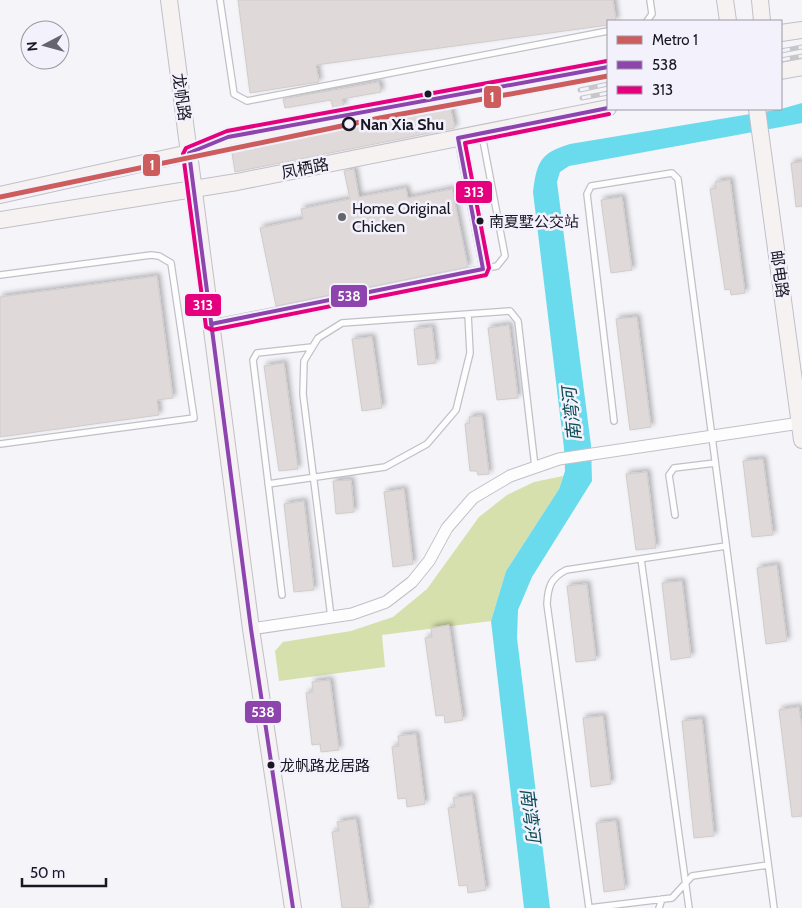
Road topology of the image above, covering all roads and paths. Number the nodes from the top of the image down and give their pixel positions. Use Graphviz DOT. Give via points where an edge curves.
graph roads {
  1 [pos="169,0"];
  2 [pos="220,0"];
  3 [pos="650,0"];
  4 [pos="725,0"];
  5 [pos="760,0"];
  6 [pos="648,20"];
  7 [pos="728,20"];
  8 [pos="762,20"];
  9 [pos="802,30"];
  10 [pos="607,31"];
  11 [pos="782,33"];
  12 [pos="802,67"];
  13 [pos="607,68"];
  14 [pos="782,71"];
  15 [pos="607,108"];
  16 [pos="757,110"];
  17 [pos="482,133"];
  18 [pos="458,138"];
  19 [pos="189,153"];
  20 [pos="194,188"];
  21 [pos="0,194"];
  22 [pos="0,220"];
  23 [pos="483,269"];
  24 [pos="0,275"];
  25 [pos="468,314"];
  26 [pos="211,324"];
  27 [pos="312,347"];
  28 [pos="614,421"];
  29 [pos="801,423"];
  30 [pos="712,436"];
  31 [pos="802,440"];
  32 [pos="0,444"];
  33 [pos="715,463"];
  34 [pos="536,467"];
  35 [pos="314,479"];
  36 [pos="268,484"];
  37 [pos="675,515"];
  38 [pos="726,546"];
  39 [pos="641,559"];
  40 [pos="282,595"];
  41 [pos="331,617"];
  42 [pos="251,629"];
  43 [pos="768,865"];
  44 [pos="686,883"];
  45 [pos="662,899"];
  46 [pos="294,908"];
  47 [pos="589,908"];
  48 [pos="660,908"];
  49 [pos="689,908"];
  50 [pos="774,908"];
  1 -- 19 [label="street, 龙帆路"];
  2 -- 10 [label="lane" via="234,94 247,101"];
  3 -- 6 [label="lane" via="652,14"];
  4 -- 7 [label="street"];
  5 -- 8 [label="street"];
  9 -- 11 [label="street"];
  12 -- 14 [label="street"];
  13 -- 19 [label="street" via="228,137"];
  15 -- 17 [label="street, 凤栖路"];
  16 -- 29 [label="street, 邮电路"];
  17 -- 18 [label="street, 凤栖路"];
  17 -- 23 [label="lane" via="505,256 497,266"];
  18 -- 20 [label="street, 凤栖路"];
  18 -- 23 [label="lane"];
  19 -- 20 [label="street, 龙帆路"];
  19 -- 21 [label="street"];
  20 -- 22 [label="street, 凤栖路"];
  20 -- 26 [label="street, 龙帆路"];
  23 -- 26 [label="lane"];
  24 -- 32 [label="lane" via="151,255 166,259 171,263 194,418"];
  25 -- 27 [label="lane" via="342,323 318,338"];
  25 -- 34 [label="lane" via="510,311 518,321"];
  25 -- 35 [label="lane" via="470,352 456,410 427,444 384,467"];
  26 -- 42 [label="street, 龙帆路"];
  27 -- 35 [label="lane" via="304,361 302,394"];
  27 -- 36 [label="lane" via="257,353 253,360"];
  28 -- 30 [label="lane" via="587,194 591,186 672,173 678,178"];
  29 -- 30 [label="street"];
  29 -- 31 [label="street, 邮电路"];
  30 -- 33 [label="lane"];
  30 -- 34 [label="street" via="559,459"];
  33 -- 37 [label="lane" via="674,468 669,475"];
  33 -- 38 [label="lane"];
  34 -- 41 [label="street" via="510,476 473,498 447,528 429,561 399,592 378,605"];
  35 -- 36 [label="lane"];
  35 -- 41 [label="lane"];
  36 -- 40 [label="lane"];
  38 -- 39 [label="lane"];
  38 -- 43 [label="lane"];
  39 -- 44 [label="lane"];
  39 -- 47 [label="lane" via="566,570 553,577 548,590 547,604"];
  41 -- 42 [label="street"];
  42 -- 46 [label="street, 龙帆路"];
  43 -- 44 [label="lane" via="692,876"];
  43 -- 50 [label="lane"];
  44 -- 45 [label="lane" via="672,898"];
  44 -- 49 [label="lane"];
  45 -- 47 [label="lane"];
  45 -- 48 [label="lane"];
}
